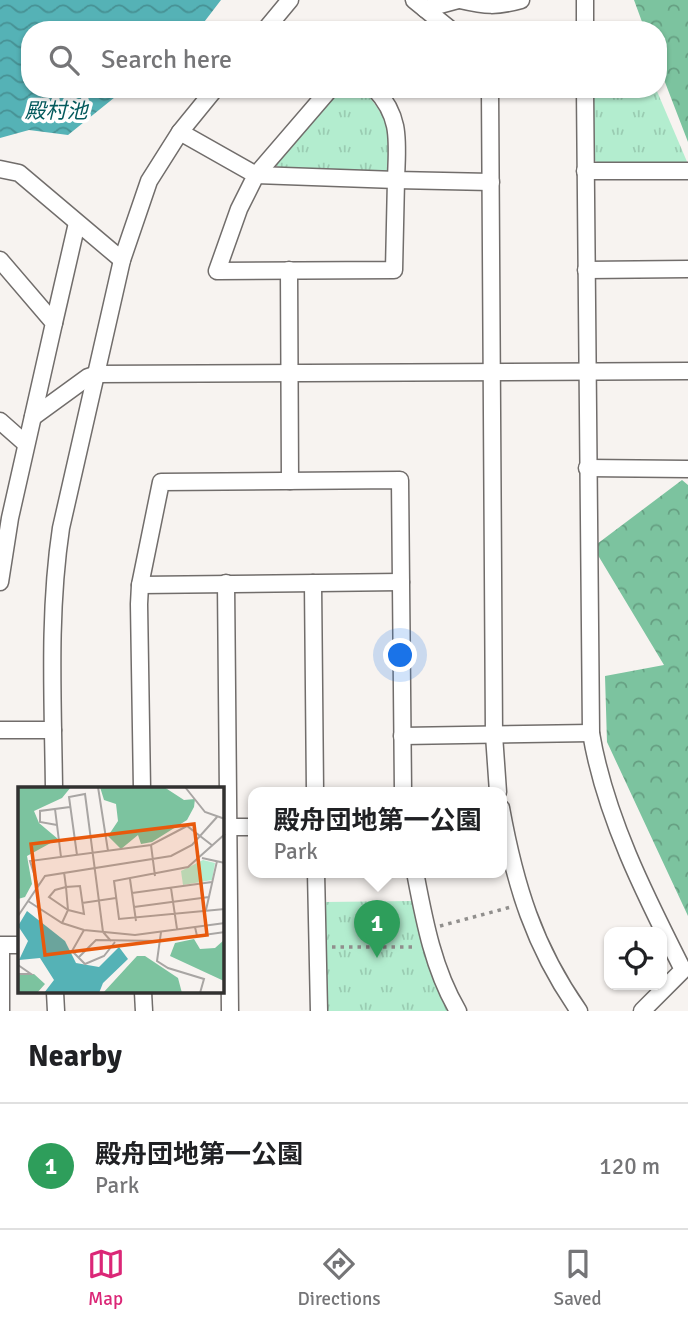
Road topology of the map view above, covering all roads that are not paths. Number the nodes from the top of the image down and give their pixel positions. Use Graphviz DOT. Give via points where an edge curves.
graph roads {
  1 [pos="290,0"];
  2 [pos="459,0"];
  3 [pos="522,0"];
  4 [pos="585,0"];
  5 [pos="420,4"];
  6 [pos="272,21"];
  7 [pos="440,21"];
  8 [pos="585,21"];
  9 [pos="208,98"];
  10 [pos="322,98"];
  11 [pos="382,98"];
  12 [pos="490,98"];
  13 [pos="584,98"];
  14 [pos="180,132"];
  15 [pos="0,169"];
  16 [pos="584,171"];
  17 [pos="688,171"];
  18 [pos="256,175"];
  19 [pos="397,180"];
  20 [pos="491,182"];
  21 [pos="77,222"];
  22 [pos="0,260"];
  23 [pos="122,260"];
  24 [pos="688,269"];
  25 [pos="289,270"];
  26 [pos="586,270"];
  27 [pos="54,323"];
  28 [pos="587,371"];
  29 [pos="688,371"];
  30 [pos="290,372"];
  31 [pos="493,372"];
  32 [pos="97,374"];
  33 [pos="33,417"];
  34 [pos="0,421"];
  35 [pos="26,444"];
  36 [pos="587,468"];
  37 [pos="688,468"];
  38 [pos="290,481"];
  39 [pos="0,582"];
  40 [pos="401,582"];
  41 [pos="226,583"];
  42 [pos="313,583"];
  43 [pos="140,585"];
  44 [pos="0,730"];
  45 [pos="53,730"];
  46 [pos="591,733"];
  47 [pos="494,735"];
  48 [pos="402,736"];
  49 [pos="54,787"];
  50 [pos="142,787"];
  51 [pos="315,787"];
  52 [pos="403,787"];
  53 [pos="498,787"];
  54 [pos="225,827"];
  55 [pos="248,827"];
  56 [pos="507,841"];
  57 [pos="316,878"];
  58 [pos="416,878"];
  59 [pos="18,945"];
  60 [pos="55,993"];
  61 [pos="144,993"];
  62 [pos="1,1011"];
  63 [pos="55,1011"];
  64 [pos="144,1011"];
  65 [pos="230,1011"];
  66 [pos="319,1011"];
  67 [pos="458,1011"];
  68 [pos="579,1011"];
  69 [pos="642,1011"];
  1 -- 6 [label="street"];
  2 -- 3 [label="street" via="487,6"];
  2 -- 5 [label="street"];
  4 -- 8 [label="street"];
  5 -- 7 [label="street"];
  9 -- 14 [label="street"];
  10 -- 18 [label="street"];
  11 -- 19 [label="street" via="391,109 397,130"];
  12 -- 20 [label="street"];
  13 -- 16 [label="street"];
  14 -- 18 [label="street"];
  14 -- 23 [label="street" via="149,181"];
  15 -- 21 [label="street" via="19,173"];
  16 -- 17 [label="street"];
  16 -- 26 [label="street"];
  18 -- 19 [label="street"];
  18 -- 25 [label="street" via="217,271"];
  19 -- 20 [label="street"];
  19 -- 25 [label="street" via="394,270"];
  20 -- 31 [label="street"];
  21 -- 23 [label="street"];
  21 -- 27 [label="street"];
  22 -- 27 [label="street"];
  23 -- 32 [label="street"];
  24 -- 26 [label="street"];
  25 -- 30 [label="street"];
  26 -- 28 [label="street"];
  27 -- 33 [label="street"];
  28 -- 29 [label="street"];
  28 -- 31 [label="street"];
  28 -- 36 [label="street"];
  30 -- 31 [label="street"];
  30 -- 32 [label="street"];
  30 -- 38 [label="street"];
  31 -- 47 [label="street"];
  32 -- 33 [label="street"];
  32 -- 45 [label="street" via="55,568"];
  33 -- 35 [label="street"];
  34 -- 35 [label="street"];
  35 -- 39 [label="street"];
  36 -- 37 [label="street"];
  36 -- 46 [label="street"];
  38 -- 40 [label="street" via="400,480"];
  38 -- 43 [label="street" via="161,482"];
  40 -- 42 [label="street"];
  40 -- 48 [label="street"];
  41 -- 42 [label="street"];
  41 -- 43 [label="street"];
  41 -- 54 [label="street"];
  42 -- 51 [label="street"];
  43 -- 50 [label="street"];
  44 -- 45 [label="street"];
  45 -- 49 [label="street"];
  46 -- 47 [label="street"];
  46 -- 69 [label="street" via="606,795 651,908 683,970"];
  47 -- 48 [label="street"];
  47 -- 53 [label="street"];
  48 -- 52 [label="street"];
  54 -- 55 [label="street"];
  54 -- 65 [label="street"];
  56 -- 68 [label="street" via="536,939"];
  57 -- 66 [label="street"];
  58 -- 67 [label="street" via="439,970"];
  59 -- 62 [label="street" via="1,945"];
  60 -- 63 [label="street"];
  61 -- 64 [label="street"];
}
